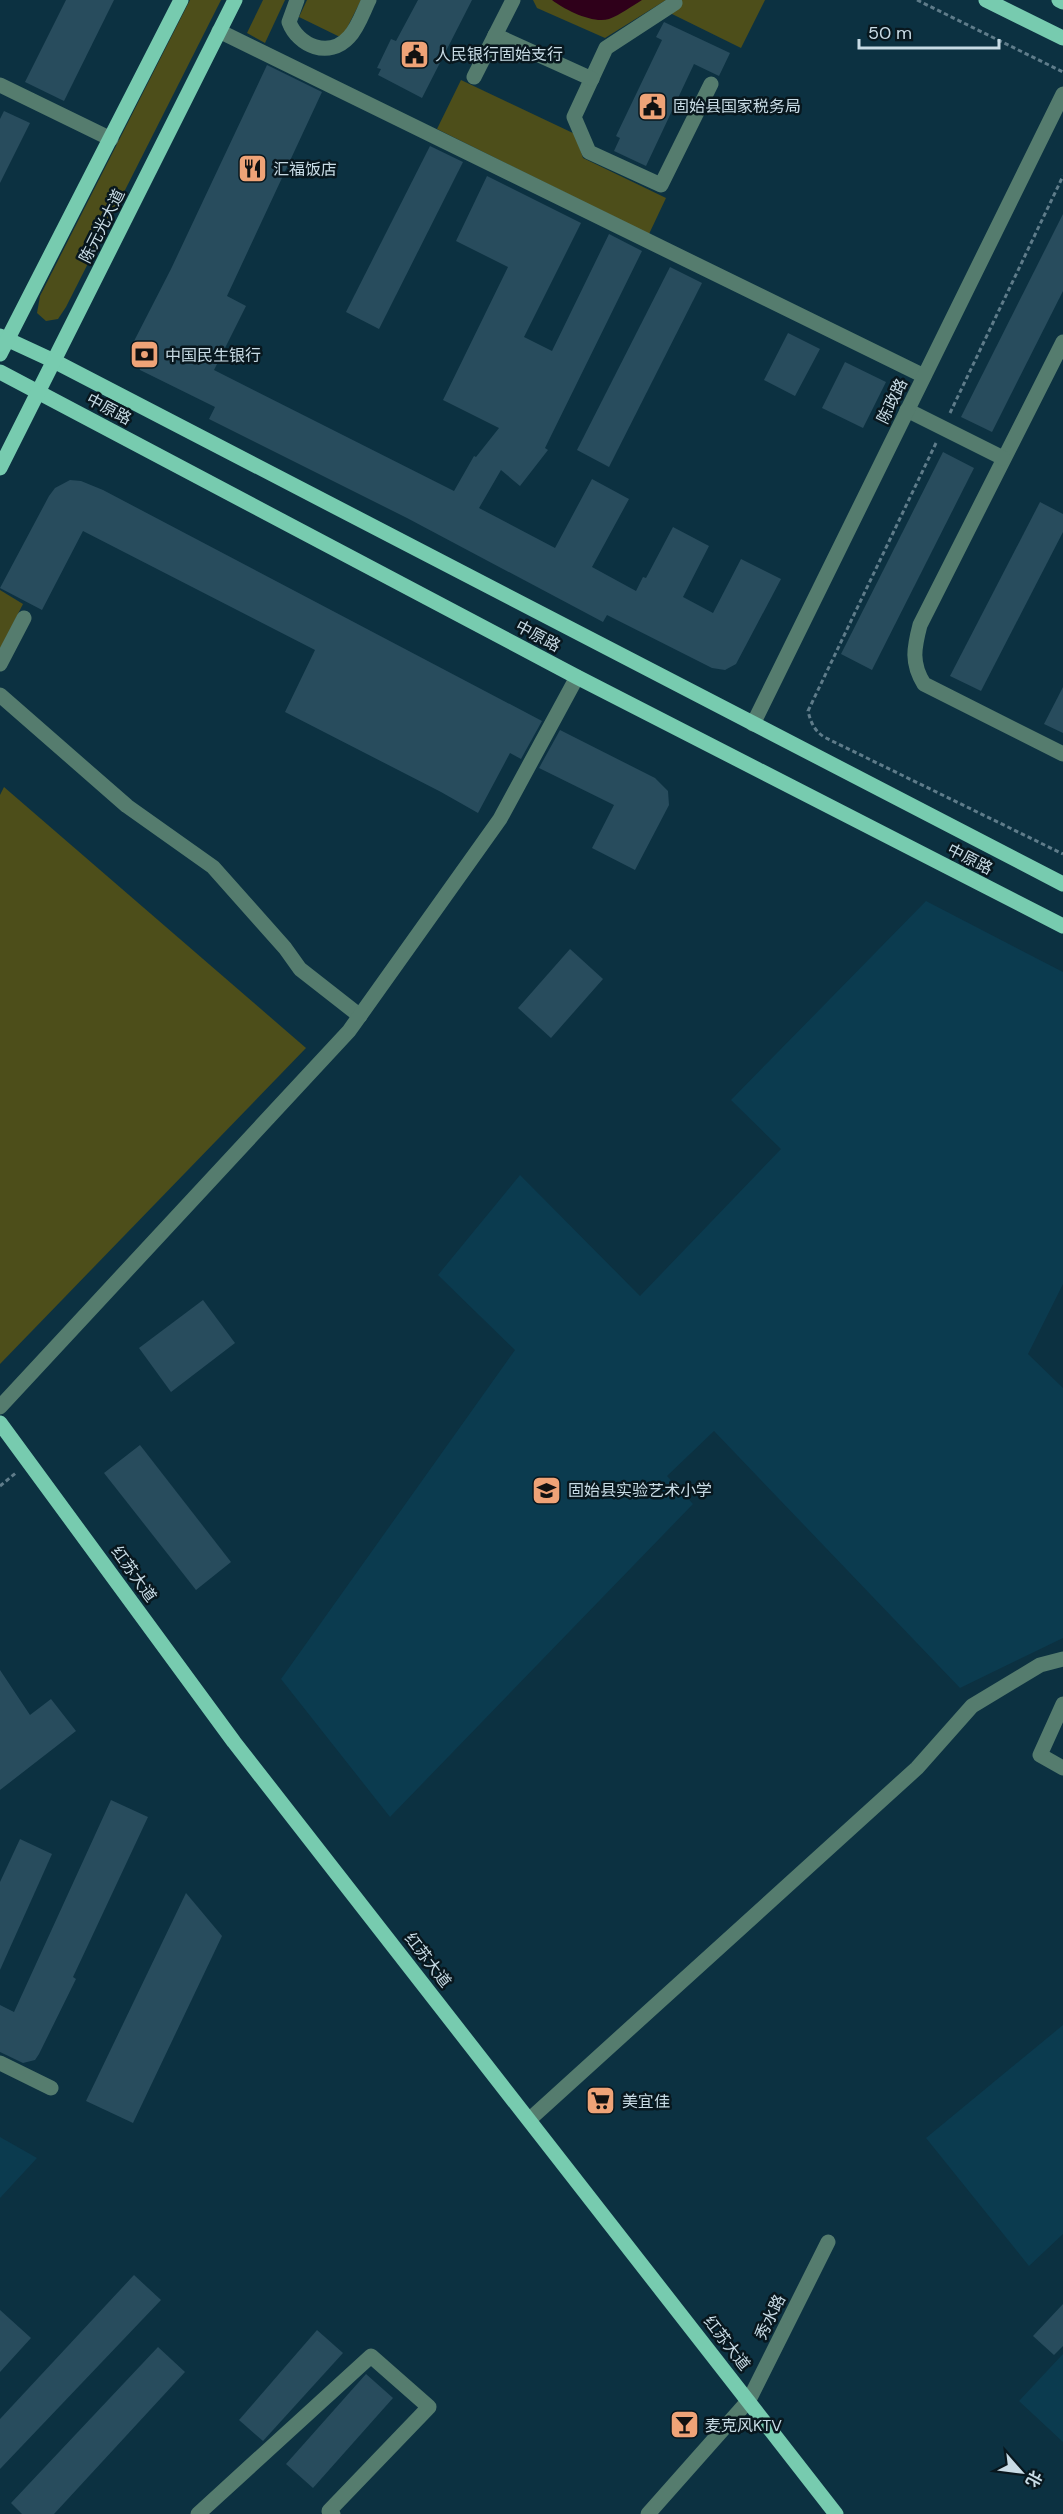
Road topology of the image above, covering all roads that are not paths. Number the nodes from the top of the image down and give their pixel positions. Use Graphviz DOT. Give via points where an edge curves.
graph roads {
  1 [pos="181,0"];
  2 [pos="235,0"];
  3 [pos="297,0"];
  4 [pos="369,0"];
  5 [pos="513,0"];
  6 [pos="986,0"];
  7 [pos="1059,0"];
  8 [pos="1063,2"];
  9 [pos="675,3"];
  10 [pos="219,31"];
  11 [pos="495,35"];
  12 [pos="1063,38"];
  13 [pos="474,77"];
  14 [pos="592,79"];
  15 [pos="711,84"];
  16 [pos="0,86"];
  17 [pos="1063,94"];
  18 [pos="111,139"];
  19 [pos="3,338"];
  20 [pos="1063,342"];
  21 [pos="0,354"];
  22 [pos="54,361"];
  23 [pos="0,372"];
  24 [pos="924,376"];
  25 [pos="38,392"];
  26 [pos="907,410"];
  27 [pos="1003,458"];
  28 [pos="0,468"];
  29 [pos="24,618"];
  30 [pos="0,664"];
  31 [pos="577,677"];
  32 [pos="0,695"];
  33 [pos="753,724"];
  34 [pos="1063,754"];
  35 [pos="1063,884"];
  36 [pos="1063,926"];
  37 [pos="360,1016"];
  38 [pos="0,1407"];
  39 [pos="0,1423"];
  40 [pos="1063,1659"];
  41 [pos="1063,1704"];
  42 [pos="1063,1768"];
  43 [pos="0,2063"];
  44 [pos="51,2088"];
  45 [pos="530,2119"];
  46 [pos="828,2242"];
  47 [pos="749,2400"];
  48 [pos="198,2514"];
  49 [pos="333,2514"];
  50 [pos="648,2514"];
  51 [pos="836,2514"];
  1 -- 18 [label="main road, 陈元光大道"];
  2 -- 10 [label="main road, 陈元光大道"];
  3 -- 4 [label="street" via="289,22 292,30 308,45 320,48 343,43 351,36"];
  5 -- 11 [label="street"];
  6 -- 12 [label="main road"];
  7 -- 8 [label="main road"];
  9 -- 14 [label="street" via="606,48"];
  10 -- 22 [label="main road, 陈元光大道"];
  10 -- 24 [label="street"];
  11 -- 13 [label="street"];
  11 -- 14 [label="street"];
  14 -- 15 [label="street" via="574,117 589,152 661,185"];
  16 -- 18 [label="street"];
  17 -- 24 [label="street, 陈政路"];
  18 -- 19 [label="main road, 陈元光大道"];
  19 -- 21 [label="main road, 陈元光大道"];
  19 -- 22 [label="main road, 中原路"];
  20 -- 27 [label="street"];
  22 -- 25 [label="main road, 陈元光大道"];
  22 -- 33 [label="main road, 中原路"];
  23 -- 25 [label="main road, 中原路"];
  24 -- 26 [label="street, 陈政路"];
  25 -- 28 [label="main road, 陈元光大道"];
  25 -- 31 [label="main road, 中原路"];
  26 -- 27 [label="street"];
  26 -- 33 [label="street, 陈政路"];
  27 -- 34 [label="street" via="920,625 913,649 915,669 924,684"];
  29 -- 30 [label="street"];
  31 -- 36 [label="main road, 中原路"];
  31 -- 37 [label="street" via="500,819"];
  32 -- 37 [label="street" via="127,806 213,867 300,969"];
  33 -- 35 [label="main road, 中原路"];
  37 -- 38 [label="street"];
  39 -- 45 [label="main road, 红苏大道" via="234,1742"];
  40 -- 45 [label="street" via="1040,1665 972,1706 917,1768"];
  41 -- 42 [label="street" via="1040,1755"];
  43 -- 44 [label="street"];
  45 -- 47 [label="main road, 红苏大道"];
  46 -- 47 [label="street, 秀水路"];
  47 -- 50 [label="street, 秀水路"];
  47 -- 51 [label="main road, 红苏大道"];
  48 -- 49 [label="street" via="371,2356 429,2407 329,2511"];
}
